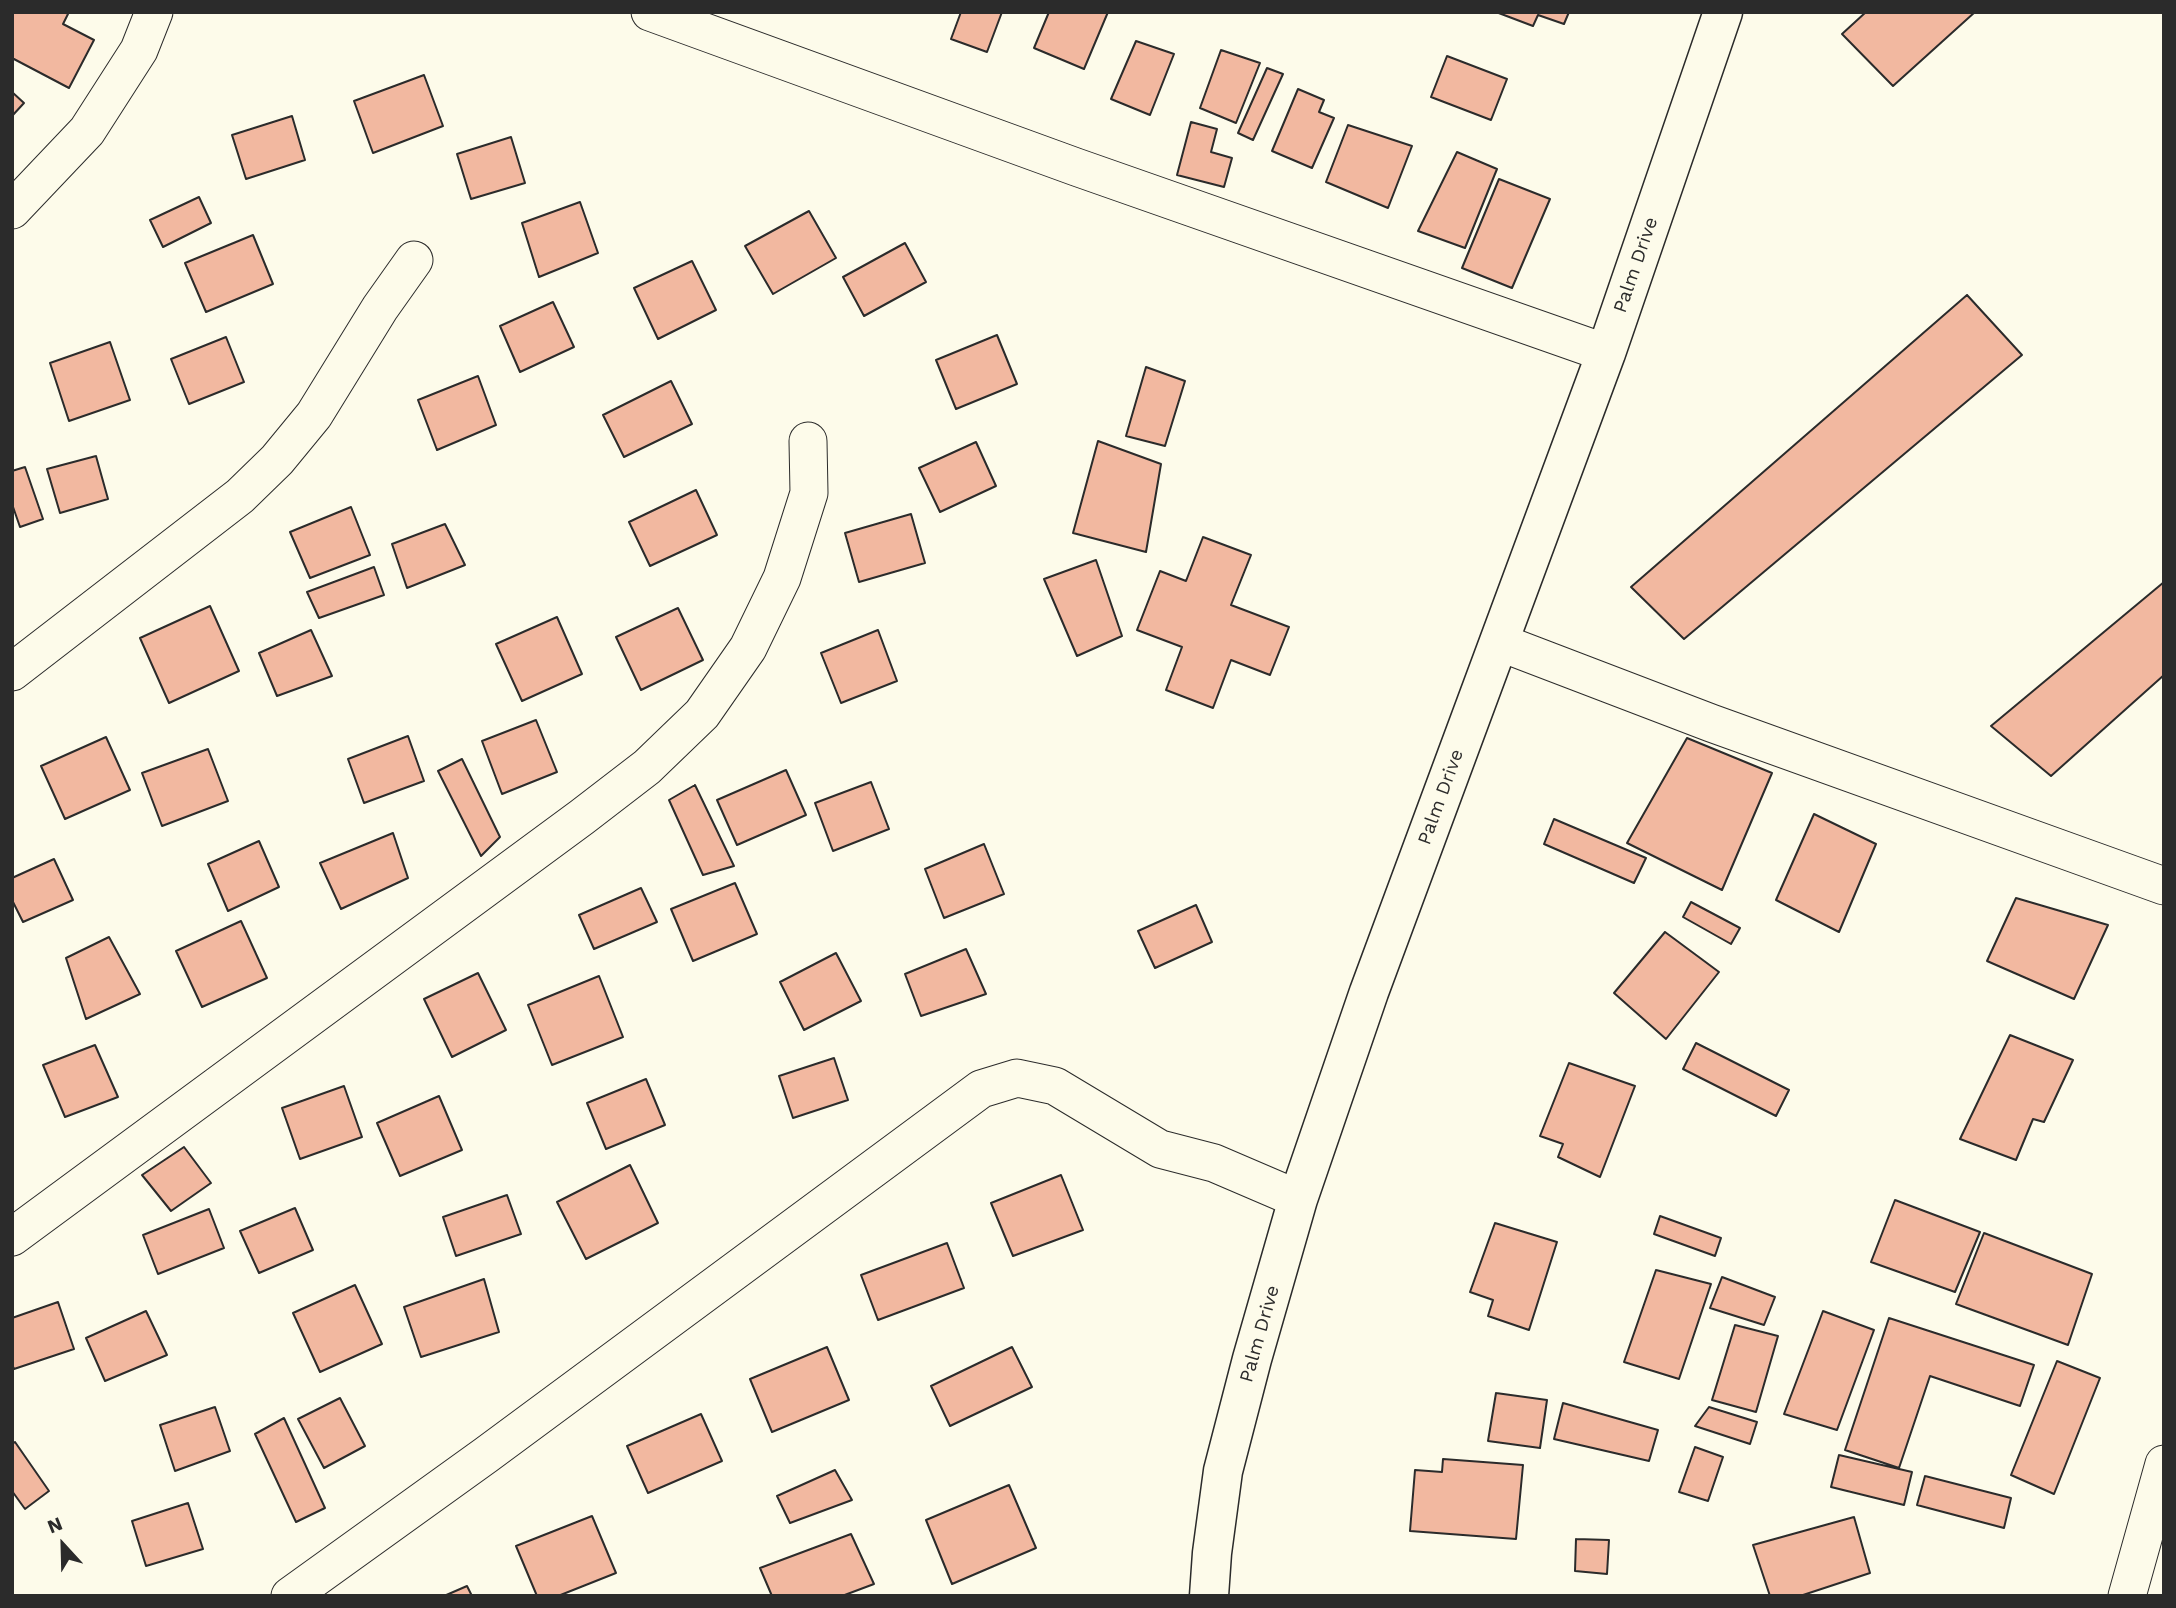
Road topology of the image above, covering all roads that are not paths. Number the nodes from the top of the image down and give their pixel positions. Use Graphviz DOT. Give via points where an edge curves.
graph roads {
  1 [pos="154,12"];
  2 [pos="650,12"];
  3 [pos="1723,12"];
  4 [pos="12,210"];
  5 [pos="414,260"];
  6 [pos="1606,352"];
  7 [pos="808,442"];
  8 [pos="1499,642"];
  9 [pos="12,672"];
  10 [pos="2164,886"];
  11 [pos="1298,1199"];
  12 [pos="12,1237"];
  13 [pos="2164,1464"];
  14 [pos="290,1596"];
  15 [pos="1209,1596"];
  16 [pos="2127,1596"];
  1 -- 4 [label="street" via="139,50 87,131"];
  2 -- 6 [label="street"];
  3 -- 6 [label="street, Palm Drive"];
  5 -- 9 [label="street" via="314,415 277,460 240,496"];
  6 -- 8 [label="street, Palm Drive"];
  7 -- 12 [label="street" via="809,493 782,578 748,648 702,714 647,767 582,817"];
  8 -- 10 [label="street"];
  8 -- 11 [label="street, Palm Drive"];
  11 -- 14 [label="street" via="1214,1163 1160,1149 1055,1086 1017,1077 981,1089"];
  11 -- 15 [label="street, Palm Drive" via="1223,1471"];
  13 -- 16 [label="street"];
}
